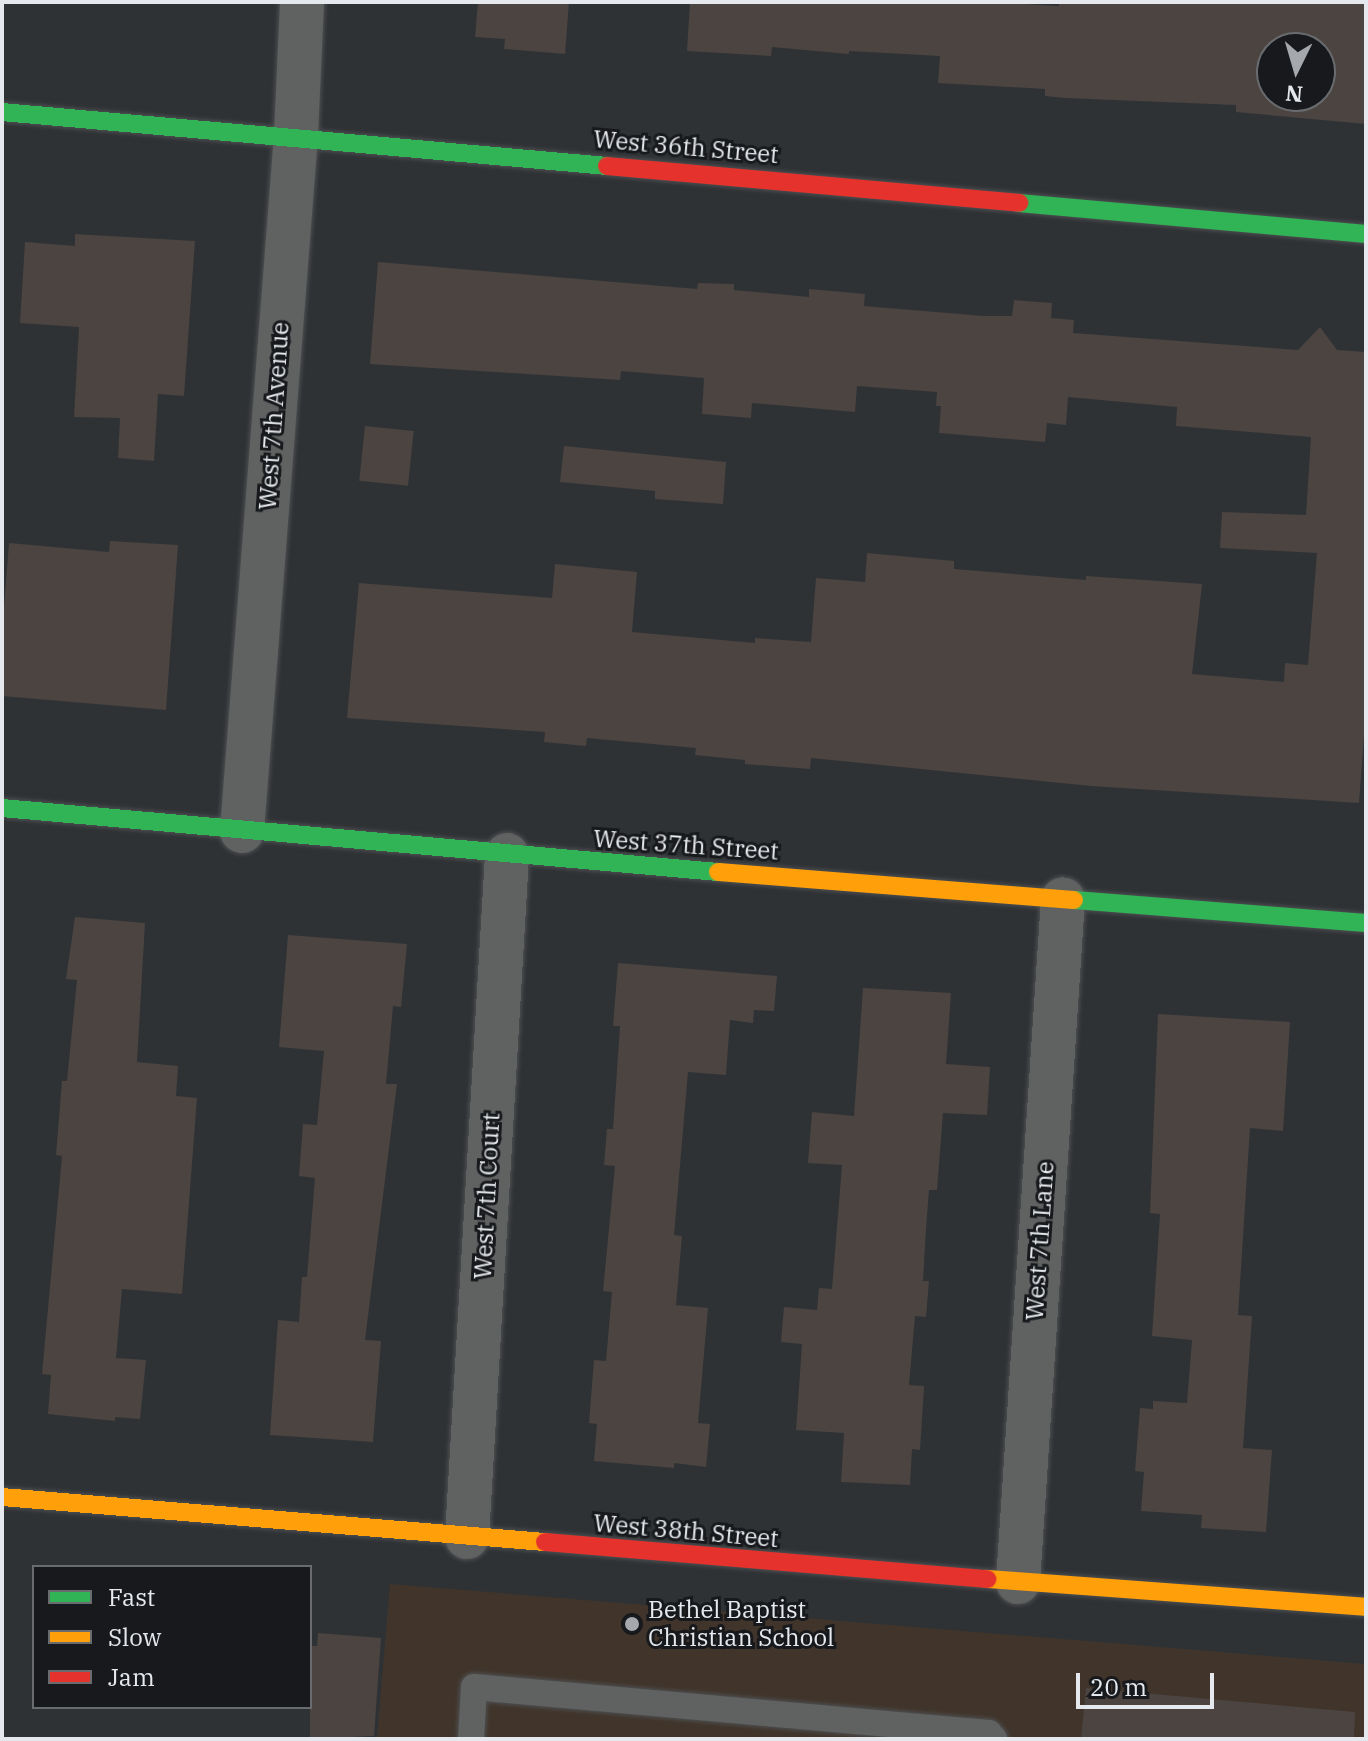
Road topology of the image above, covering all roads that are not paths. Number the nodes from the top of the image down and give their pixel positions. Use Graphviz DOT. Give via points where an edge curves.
graph roads {
  1 [pos="302,2"];
  2 [pos="2,112"];
  3 [pos="296,135"];
  4 [pos="1366,234"];
  5 [pos="2,808"];
  6 [pos="242,831"];
  7 [pos="507,855"];
  8 [pos="1063,899"];
  9 [pos="1366,923"];
  10 [pos="2,1497"];
  11 [pos="467,1537"];
  12 [pos="1018,1582"];
  13 [pos="1366,1607"];
  14 [pos="900,1732"];
  15 [pos="471,1739"];
  16 [pos="994,1739"];
  1 -- 3 [label="street, West 7th Avenue"];
  2 -- 3 [label="street, West 36th Street"];
  3 -- 4 [label="street, West 36th Street"];
  3 -- 6 [label="street, West 7th Avenue"];
  5 -- 6 [label="street, West 37th Street"];
  6 -- 7 [label="street, West 37th Street"];
  7 -- 8 [label="street, West 37th Street"];
  7 -- 11 [label="street, West 7th Court"];
  8 -- 9 [label="street, West 37th Street"];
  8 -- 12 [label="street, West 7th Lane"];
  10 -- 11 [label="street, West 38th Street"];
  11 -- 12 [label="street, West 38th Street"];
  12 -- 13 [label="street, West 38th Street"];
  14 -- 15 [label="lane" via="474,1687"];
  14 -- 16 [label="lane" via="989,1733"];
}
